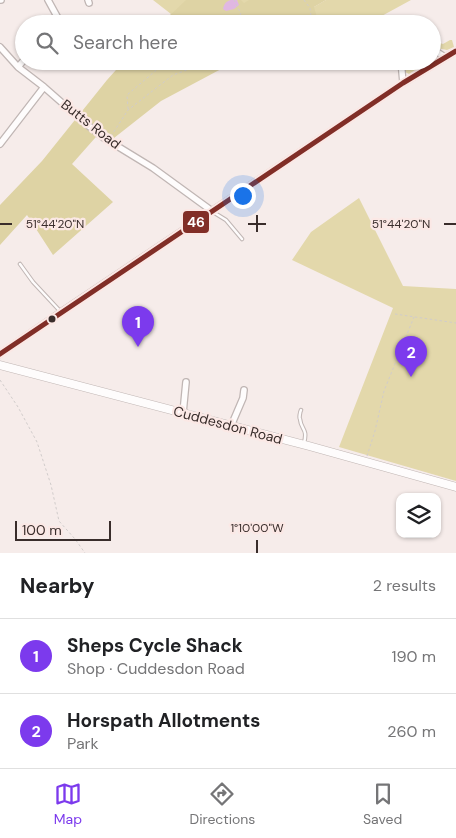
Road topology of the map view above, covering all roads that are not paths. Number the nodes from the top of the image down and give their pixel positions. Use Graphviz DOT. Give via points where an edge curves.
graph roads {
  1 [pos="48,0"];
  2 [pos="56,15"];
  3 [pos="0,47"];
  4 [pos="456,51"];
  5 [pos="441,54"];
  6 [pos="445,57"];
  7 [pos="441,59"];
  8 [pos="15,64"];
  9 [pos="22,70"];
  10 [pos="402,70"];
  11 [pos="424,70"];
  12 [pos="403,83"];
  13 [pos="44,87"];
  14 [pos="0,144"];
  15 [pos="212,211"];
  16 [pos="242,239"];
  17 [pos="20,264"];
  18 [pos="61,312"];
  19 [pos="0,354"];
  20 [pos="0,365"];
  21 [pos="186,382"];
  22 [pos="244,390"];
  23 [pos="242,398"];
  24 [pos="250,399"];
  25 [pos="301,410"];
  26 [pos="183,413"];
  27 [pos="232,426"];
  28 [pos="303,444"];
  29 [pos="456,487"];
  1 -- 2 [label="street"];
  3 -- 8 [label="street, Butts Road"];
  4 -- 6 [label="street"];
  5 -- 6 [label="street"];
  6 -- 7 [label="street"];
  9 -- 13 [label="street, Butts Road"];
  10 -- 12 [label="street"];
  11 -- 12 [label="street"];
  12 -- 15 [label="street"];
  13 -- 14 [label="street"];
  13 -- 15 [label="street, Butts Road" via="106,139"];
  15 -- 16 [label="lane" via="226,220"];
  15 -- 18 [label="street"];
  17 -- 18 [label="lane"];
  18 -- 19 [label="street"];
  20 -- 26 [label="street, Cuddesdon Road"];
  21 -- 26 [label="street"];
  22 -- 23 [label="street"];
  23 -- 24 [label="street"];
  23 -- 27 [label="street"];
  25 -- 28 [label="lane" via="300,421 306,436"];
  26 -- 27 [label="street, Cuddesdon Road"];
  27 -- 28 [label="street, Cuddesdon Road"];
  28 -- 29 [label="street, Cuddesdon Road"];
}
